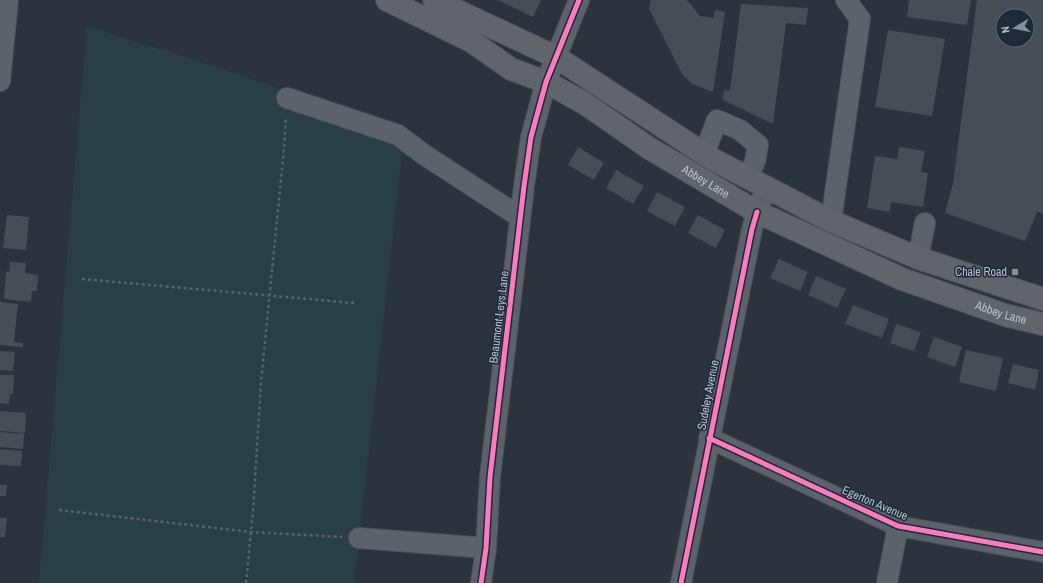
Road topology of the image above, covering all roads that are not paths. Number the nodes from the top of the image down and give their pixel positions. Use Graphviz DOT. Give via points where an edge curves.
graph roads {
  1 [pos="8,0"];
  2 [pos="387,0"];
  3 [pos="434,0"];
  4 [pos="846,0"];
  5 [pos="574,2"];
  6 [pos="556,57"];
  7 [pos="0,81"];
  8 [pos="546,82"];
  9 [pos="287,98"];
  10 [pos="704,154"];
  11 [pos="757,183"];
  12 [pos="757,212"];
  13 [pos="520,216"];
  14 [pos="831,221"];
  15 [pos="925,223"];
  16 [pos="918,258"];
  17 [pos="1043,299"];
  18 [pos="1043,324"];
  19 [pos="709,438"];
  20 [pos="898,526"];
  21 [pos="359,538"];
  22 [pos="486,548"];
  23 [pos="1043,552"];
  24 [pos="481,583"];
  25 [pos="681,583"];
  26 [pos="887,583"];
  1 -- 7 [label="street"];
  2 -- 8 [label="main road, Abbey Lane" via="471,41 511,69"];
  3 -- 6 [label="main road, Abbey Lane"];
  4 -- 14 [label="street" via="860,19"];
  5 -- 6 [label="street, Beaumont Leys Lane"];
  6 -- 8 [label="street, Beaumont Leys Lane"];
  6 -- 10 [label="main road, Abbey Lane"];
  8 -- 12 [label="main road, Abbey Lane" via="584,103 649,148"];
  8 -- 13 [label="street, Beaumont Leys Lane" via="531,137"];
  9 -- 13 [label="street" via="398,135 423,154"];
  10 -- 11 [label="main road, Abbey Lane"];
  10 -- 11 [label="street, Sudeley Avenue" via="717,120 740,130 758,145 755,161"];
  11 -- 12 [label="street, Sudeley Avenue"];
  11 -- 14 [label="main road, Abbey Lane"];
  12 -- 18 [label="main road, Abbey Lane" via="902,279 1005,315"];
  12 -- 19 [label="street, Sudeley Avenue"];
  13 -- 22 [label="street, Beaumont Leys Lane" via="490,477"];
  14 -- 16 [label="main road, Abbey Lane"];
  15 -- 16 [label="street"];
  16 -- 17 [label="main road, Abbey Lane"];
  19 -- 20 [label="street, Egerton Avenue"];
  19 -- 25 [label="street, Sudeley Avenue"];
  20 -- 23 [label="street, Egerton Avenue"];
  20 -- 26 [label="street"];
  21 -- 22 [label="street"];
  22 -- 24 [label="street, Beaumont Leys Lane"];
}
